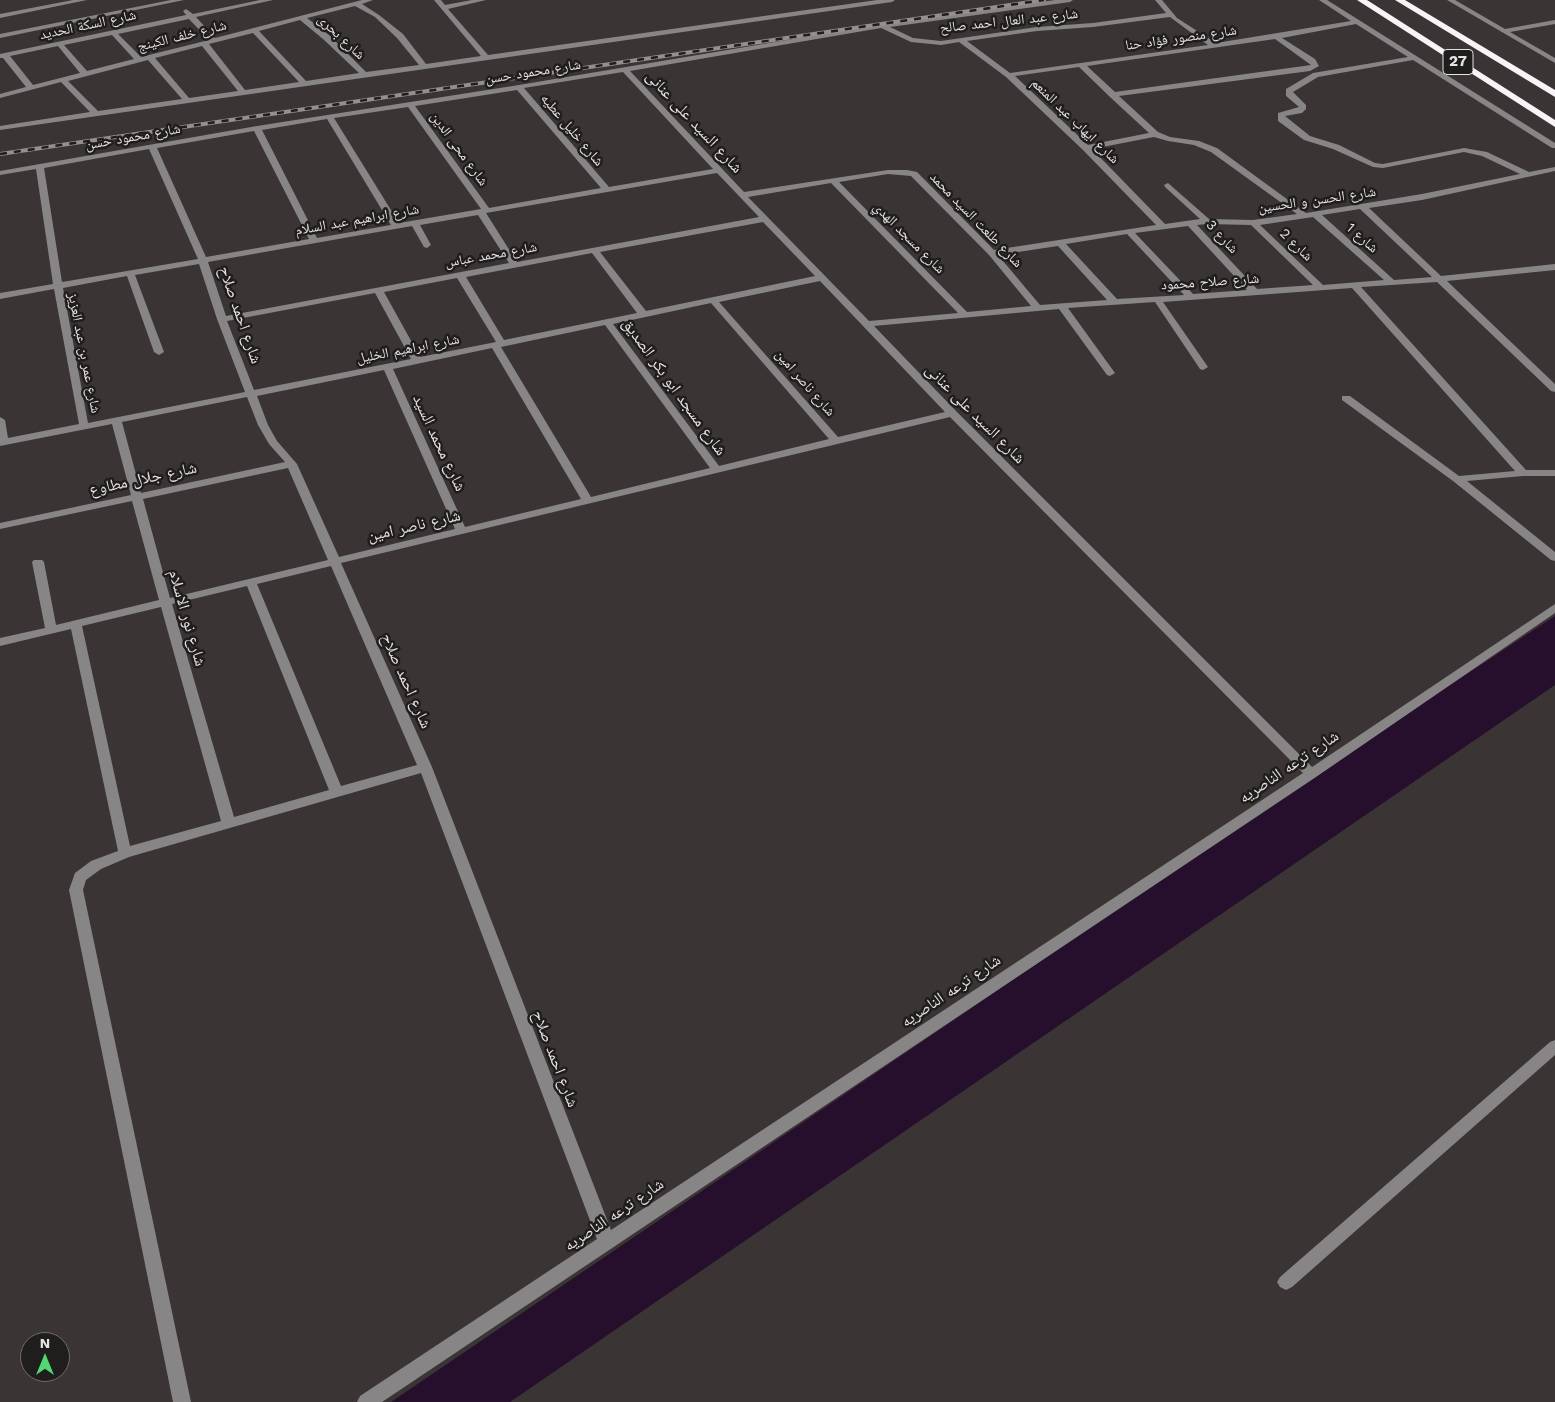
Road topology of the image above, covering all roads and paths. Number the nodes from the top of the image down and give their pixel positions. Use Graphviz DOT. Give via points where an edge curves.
graph roads {
  1 [pos="84,0"];
  2 [pos="178,0"];
  3 [pos="270,0"];
  4 [pos="340,0"];
  5 [pos="370,0"];
  6 [pos="437,0"];
  7 [pos="483,0"];
  8 [pos="892,0"];
  9 [pos="1070,0"];
  10 [pos="1158,0"];
  11 [pos="1322,0"];
  12 [pos="1361,0"];
  13 [pos="1399,0"];
  14 [pos="1450,0"];
  15 [pos="856,3"];
  16 [pos="353,5"];
  17 [pos="445,7"];
  18 [pos="1170,15"];
  19 [pos="0,16"];
  20 [pos="191,16"];
  21 [pos="302,18"];
  22 [pos="1357,22"];
  23 [pos="1555,22"];
  24 [pos="882,26"];
  25 [pos="254,30"];
  26 [pos="1504,31"];
  27 [pos="114,33"];
  28 [pos="0,36"];
  29 [pos="1276,37"];
  30 [pos="213,40"];
  31 [pos="962,41"];
  32 [pos="204,43"];
  33 [pos="60,44"];
  34 [pos="1215,46"];
  35 [pos="2,56"];
  36 [pos="486,56"];
  37 [pos="150,57"];
  38 [pos="1415,58"];
  39 [pos="139,60"];
  40 [pos="1555,61"];
  41 [pos="1080,64"];
  42 [pos="424,66"];
  43 [pos="624,69"];
  44 [pos="85,74"];
  45 [pos="364,74"];
  46 [pos="1009,74"];
  47 [pos="62,80"];
  48 [pos="304,83"];
  49 [pos="519,87"];
  50 [pos="31,88"];
  51 [pos="243,92"];
  52 [pos="1555,94"];
  53 [pos="1113,95"];
  54 [pos="0,96"];
  55 [pos="187,100"];
  56 [pos="410,104"];
  57 [pos="95,113"];
  58 [pos="329,116"];
  59 [pos="1555,124"];
  60 [pos="0,128"];
  61 [pos="257,128"];
  62 [pos="1155,134"];
  63 [pos="152,146"];
  64 [pos="1555,146"];
  65 [pos="1086,148"];
  66 [pos="40,166"];
  67 [pos="1555,169"];
  68 [pos="719,170"];
  69 [pos="0,173"];
  70 [pos="1527,174"];
  71 [pos="833,181"];
  72 [pos="1168,185"];
  73 [pos="607,190"];
  74 [pos="742,195"];
  75 [pos="1362,206"];
  76 [pos="484,211"];
  77 [pos="1314,213"];
  78 [pos="1304,215"];
  79 [pos="764,219"];
  80 [pos="1208,221"];
  81 [pos="1190,223"];
  82 [pos="1253,223"];
  83 [pos="415,224"];
  84 [pos="396,227"];
  85 [pos="1164,227"];
  86 [pos="1129,232"];
  87 [pos="314,241"];
  88 [pos="1059,242"];
  89 [pos="427,245"];
  90 [pos="594,250"];
  91 [pos="992,253"];
  92 [pos="203,261"];
  93 [pos="514,265"];
  94 [pos="1555,267"];
  95 [pos="130,273"];
  96 [pos="460,275"];
  97 [pos="821,278"];
  98 [pos="1441,279"];
  99 [pos="1392,283"];
  100 [pos="1354,285"];
  101 [pos="58,286"];
  102 [pos="1320,288"];
  103 [pos="378,290"];
  104 [pos="1254,292"];
  105 [pos="0,296"];
  106 [pos="1191,297"];
  107 [pos="1157,299"];
  108 [pos="713,300"];
  109 [pos="1114,302"];
  110 [pos="1062,306"];
  111 [pos="1037,308"];
  112 [pos="643,314"];
  113 [pos="965,315"];
  114 [pos="222,319"];
  115 [pos="607,322"];
  116 [pos="866,324"];
  117 [pos="499,344"];
  118 [pos="159,352"];
  119 [pos="417,361"];
  120 [pos="387,367"];
  121 [pos="1204,367"];
  122 [pos="1110,373"];
  123 [pos="1555,389"];
  124 [pos="250,394"];
  125 [pos="1346,398"];
  126 [pos="952,413"];
  127 [pos="0,420"];
  128 [pos="116,420"];
  129 [pos="84,426"];
  130 [pos="836,441"];
  131 [pos="2,442"];
  132 [pos="292,464"];
  133 [pos="716,470"];
  134 [pos="1555,473"];
  135 [pos="1523,474"];
  136 [pos="1457,479"];
  137 [pos="137,497"];
  138 [pos="588,501"];
  139 [pos="0,526"];
  140 [pos="462,532"];
  141 [pos="1555,558"];
  142 [pos="38,562"];
  143 [pos="334,562"];
  144 [pos="251,582"];
  145 [pos="165,602"];
  146 [pos="1555,608"];
  147 [pos="76,624"];
  148 [pos="51,630"];
  149 [pos="0,642"];
  150 [pos="425,767"];
  151 [pos="1311,774"];
  152 [pos="337,793"];
  153 [pos="229,824"];
  154 [pos="125,853"];
  155 [pos="1555,1046"];
  156 [pos="607,1242"];
  157 [pos="1286,1282"];
  158 [pos="182,1402"];
  159 [pos="366,1402"];
  1 -- 19 [label="street"];
  2 -- 20 [label="street"];
  2 -- 28 [label="street"];
  3 -- 20 [label="street, شارع السكة الحديد"];
  4 -- 16 [label="street"];
  5 -- 16 [label="street, شارع خلف الكينج"];
  6 -- 17 [label="street"];
  7 -- 17 [label="street"];
  8 -- 15 [label="street, شارع محمود حسن"];
  9 -- 24 [label="street, شارع محمود حسن"];
  10 -- 18 [label="street"];
  11 -- 22 [label="street"];
  12 -- 59 [label="highway, 27"];
  13 -- 52 [label="highway, 27"];
  14 -- 26 [label="street"];
  15 -- 36 [label="street, شارع محمود حسن"];
  16 -- 21 [label="street, شارع خلف الكينج"];
  16 -- 42 [label="street" via="377,16 400,36"];
  17 -- 36 [label="street"];
  18 -- 31 [label="street, شارع عبد العال احمد صالح" via="1037,29"];
  18 -- 34 [label="street"];
  20 -- 27 [label="street, شارع السكة الحديد"];
  20 -- 30 [label="street"];
  21 -- 25 [label="street, شارع خلف الكينج"];
  21 -- 45 [label="street, شارع بحرى"];
  22 -- 29 [label="street, شارع منصور فؤاد حنا"];
  22 -- 38 [label="street"];
  23 -- 26 [label="street"];
  24 -- 31 [label="street, شارع عبد العال احمد صالح" via="911,40"];
  24 -- 43 [label="street, شارع محمود حسن"];
  25 -- 30 [label="street, شارع خلف الكينج"];
  25 -- 48 [label="street"];
  26 -- 40 [label="street"];
  27 -- 33 [label="street, شارع السكة الحديد"];
  27 -- 39 [label="street"];
  29 -- 34 [label="street, شارع منصور فؤاد حنا"];
  29 -- 53 [label="street" via="1314,66"];
  30 -- 32 [label="street, شارع خلف الكينج"];
  31 -- 46 [label="street, شارع ايهاب عبد المنعم"];
  32 -- 37 [label="street, شارع خلف الكينج"];
  32 -- 51 [label="street"];
  33 -- 35 [label="street, شارع السكة الحديد"];
  33 -- 44 [label="street"];
  34 -- 41 [label="street, شارع منصور فؤاد حنا"];
  35 -- 50 [label="street"];
  36 -- 42 [label="street, شارع محمود حسن"];
  37 -- 39 [label="street, شارع خلف الكينج"];
  37 -- 55 [label="street"];
  38 -- 64 [label="street"];
  38 -- 70 [label="street" via="1316,75 1289,91 1303,108 1280,117 1312,140 1373,165 1383,166 1464,150 1484,154"];
  39 -- 44 [label="street, شارع خلف الكينج"];
  41 -- 46 [label="street, شارع منصور فؤاد حنا"];
  41 -- 53 [label="street"];
  42 -- 45 [label="street, شارع محمود حسن"];
  43 -- 49 [label="street, شارع محمود حسن"];
  43 -- 68 [label="street, شارع السيد على عنانى"];
  44 -- 47 [label="street, شارع خلف الكينج"];
  45 -- 48 [label="street, شارع محمود حسن"];
  46 -- 65 [label="street, شارع ايهاب عبد المنعم"];
  47 -- 50 [label="street, شارع خلف الكينج"];
  47 -- 57 [label="street"];
  48 -- 51 [label="street, شارع محمود حسن"];
  49 -- 56 [label="street, شارع محمود حسن"];
  49 -- 73 [label="street, شارع خليل عطيه"];
  50 -- 54 [label="street, شارع خلف الكينج"];
  51 -- 55 [label="street, شارع محمود حسن"];
  53 -- 62 [label="street"];
  55 -- 57 [label="street, شارع محمود حسن"];
  56 -- 58 [label="street, شارع محمود حسن"];
  56 -- 76 [label="street, شارع محى الدين"];
  57 -- 60 [label="street, شارع محمود حسن"];
  58 -- 61 [label="street, شارع محمود حسن"];
  58 -- 84 [label="street"];
  61 -- 63 [label="street, شارع محمود حسن"];
  61 -- 87 [label="street"];
  62 -- 65 [label="street"];
  62 -- 78 [label="street" via="1214,150"];
  63 -- 66 [label="street, شارع محمود حسن"];
  63 -- 92 [label="street, شارع احمد صلاح"];
  65 -- 85 [label="street, شارع ايهاب عبد المنعم"];
  66 -- 69 [label="street, شارع محمود حسن"];
  66 -- 101 [label="street, شارع عمر بن عبد العزيز"];
  67 -- 70 [label="street, شارع الحسن و الحسين"];
  68 -- 73 [label="street, شارع ابراهيم عبد السلام"];
  68 -- 74 [label="street, شارع السيد على عنانى"];
  70 -- 75 [label="street, شارع الحسن و الحسين" via="1422,197"];
  71 -- 74 [label="street"];
  71 -- 91 [label="street, شارع طلعت السيد محمد" via="898,171 914,174"];
  71 -- 113 [label="street, شارع مسجد الهدي"];
  72 -- 80 [label="street"];
  73 -- 76 [label="street, شارع ابراهيم عبد السلام"];
  74 -- 79 [label="street, شارع السيد على عنانى"];
  75 -- 77 [label="street, شارع الحسن و الحسين"];
  75 -- 98 [label="street"];
  76 -- 83 [label="street, شارع ابراهيم عبد السلام"];
  76 -- 93 [label="street, شارع محى الدين"];
  77 -- 78 [label="street, شارع الحسن و الحسين"];
  77 -- 99 [label="street, شارع 1"];
  78 -- 82 [label="street, شارع الحسن و الحسين"];
  79 -- 90 [label="street, شارع محمد عباس"];
  79 -- 97 [label="street, شارع السيد على عنانى"];
  80 -- 81 [label="street, شارع الحسن و الحسين"];
  80 -- 82 [label="street, شارع الحسن و الحسين"];
  81 -- 85 [label="street, شارع الحسن و الحسين"];
  81 -- 104 [label="street, شارع 3"];
  82 -- 102 [label="street, شارع 2"];
  83 -- 84 [label="street, شارع ابراهيم عبد السلام"];
  83 -- 89 [label="street"];
  84 -- 87 [label="street, شارع ابراهيم عبد السلام"];
  85 -- 86 [label="street, شارع الحسن و الحسين"];
  86 -- 88 [label="street, شارع الحسن و الحسين"];
  86 -- 106 [label="street"];
  87 -- 92 [label="street, شارع ابراهيم عبد السلام"];
  88 -- 91 [label="street, شارع الحسن و الحسين"];
  88 -- 109 [label="street"];
  90 -- 93 [label="street, شارع محمد عباس"];
  90 -- 112 [label="street"];
  91 -- 111 [label="street, شارع طلعت السيد محمد"];
  92 -- 95 [label="street, شارع ابراهيم عبد السلام"];
  92 -- 114 [label="street, شارع احمد صلاح"];
  93 -- 96 [label="street, شارع محمد عباس"];
  94 -- 98 [label="street, شارع صلاح محمود"];
  95 -- 101 [label="street, شارع ابراهيم عبد السلام"];
  95 -- 118 [label="street"];
  96 -- 103 [label="street, شارع محمد عباس"];
  96 -- 117 [label="street"];
  97 -- 108 [label="street, شارع ابراهيم الخليل"];
  97 -- 116 [label="street, شارع السيد على عنانى"];
  98 -- 99 [label="street, شارع صلاح محمود"];
  98 -- 123 [label="street"];
  99 -- 100 [label="street, شارع صلاح محمود"];
  100 -- 102 [label="street, شارع صلاح محمود"];
  100 -- 135 [label="street"];
  101 -- 105 [label="street, شارع ابراهيم عبد السلام"];
  101 -- 129 [label="street, شارع عمر بن عبد العزيز"];
  102 -- 104 [label="street, شارع صلاح محمود"];
  103 -- 114 [label="street, شارع محمد عباس"];
  103 -- 119 [label="street"];
  104 -- 106 [label="street, شارع صلاح محمود"];
  106 -- 107 [label="street, شارع صلاح محمود"];
  107 -- 109 [label="street, شارع صلاح محمود"];
  107 -- 121 [label="street"];
  108 -- 112 [label="street, شارع ابراهيم الخليل"];
  108 -- 130 [label="street, شارع ناصر امين"];
  109 -- 110 [label="street, شارع صلاح محمود"];
  110 -- 111 [label="street, شارع صلاح محمود"];
  110 -- 122 [label="street"];
  111 -- 113 [label="street, شارع صلاح محمود"];
  112 -- 115 [label="street, شارع ابراهيم الخليل"];
  113 -- 116 [label="street, شارع صلاح محمود"];
  114 -- 124 [label="street, شارع احمد صلاح"];
  115 -- 117 [label="street, شارع ابراهيم الخليل"];
  115 -- 133 [label="street, شارع مسجد ابو بكر الصديق"];
  116 -- 126 [label="street, شارع السيد على عنانى"];
  117 -- 119 [label="street, شارع ابراهيم الخليل"];
  117 -- 138 [label="street"];
  119 -- 120 [label="street, شارع ابراهيم الخليل"];
  120 -- 124 [label="street, شارع ابراهيم الخليل"];
  120 -- 140 [label="street, شارع محمد السيد"];
  124 -- 128 [label="street, شارع ابراهيم الخليل"];
  124 -- 132 [label="street, شارع احمد صلاح" via="262,425"];
  125 -- 136 [label="street"];
  126 -- 130 [label="street, شارع ناصر امين"];
  126 -- 151 [label="street, شارع السيد على عنانى"];
  127 -- 131 [label="street"];
  128 -- 129 [label="street, شارع ابراهيم الخليل"];
  128 -- 137 [label="street, شارع نور الاسلام"];
  129 -- 131 [label="street, شارع ابراهيم الخليل"];
  130 -- 133 [label="street, شارع ناصر امين"];
  132 -- 137 [label="street, شارع جلال مطاوع"];
  132 -- 143 [label="street, شارع احمد صلاح"];
  133 -- 138 [label="street, شارع ناصر امين"];
  134 -- 135 [label="street"];
  135 -- 136 [label="street"];
  136 -- 141 [label="street"];
  137 -- 139 [label="street, شارع جلال مطاوع"];
  137 -- 145 [label="street, شارع نور الاسلام"];
  138 -- 140 [label="street, شارع ناصر امين"];
  140 -- 143 [label="street, شارع ناصر امين"];
  142 -- 148 [label="street"];
  143 -- 144 [label="street, شارع ناصر امين"];
  143 -- 150 [label="street, شارع احمد صلاح"];
  144 -- 145 [label="street, شارع ناصر امين"];
  144 -- 152 [label="street"];
  145 -- 147 [label="street, شارع ناصر امين"];
  145 -- 153 [label="street, شارع نور الاسلام"];
  146 -- 151 [label="street, شارع ترعه الناصريه"];
  147 -- 148 [label="street, شارع ناصر امين"];
  147 -- 154 [label="street"];
  148 -- 149 [label="street, شارع ناصر امين"];
  150 -- 152 [label="street"];
  150 -- 156 [label="street, شارع احمد صلاح"];
  151 -- 156 [label="street, شارع ترعه الناصريه"];
  152 -- 153 [label="street"];
  153 -- 154 [label="street"];
  154 -- 158 [label="street" via="87,870 80,877 76,890"];
  155 -- 157 [label="street"];
  156 -- 159 [label="street, شارع ترعه الناصريه"];
}
